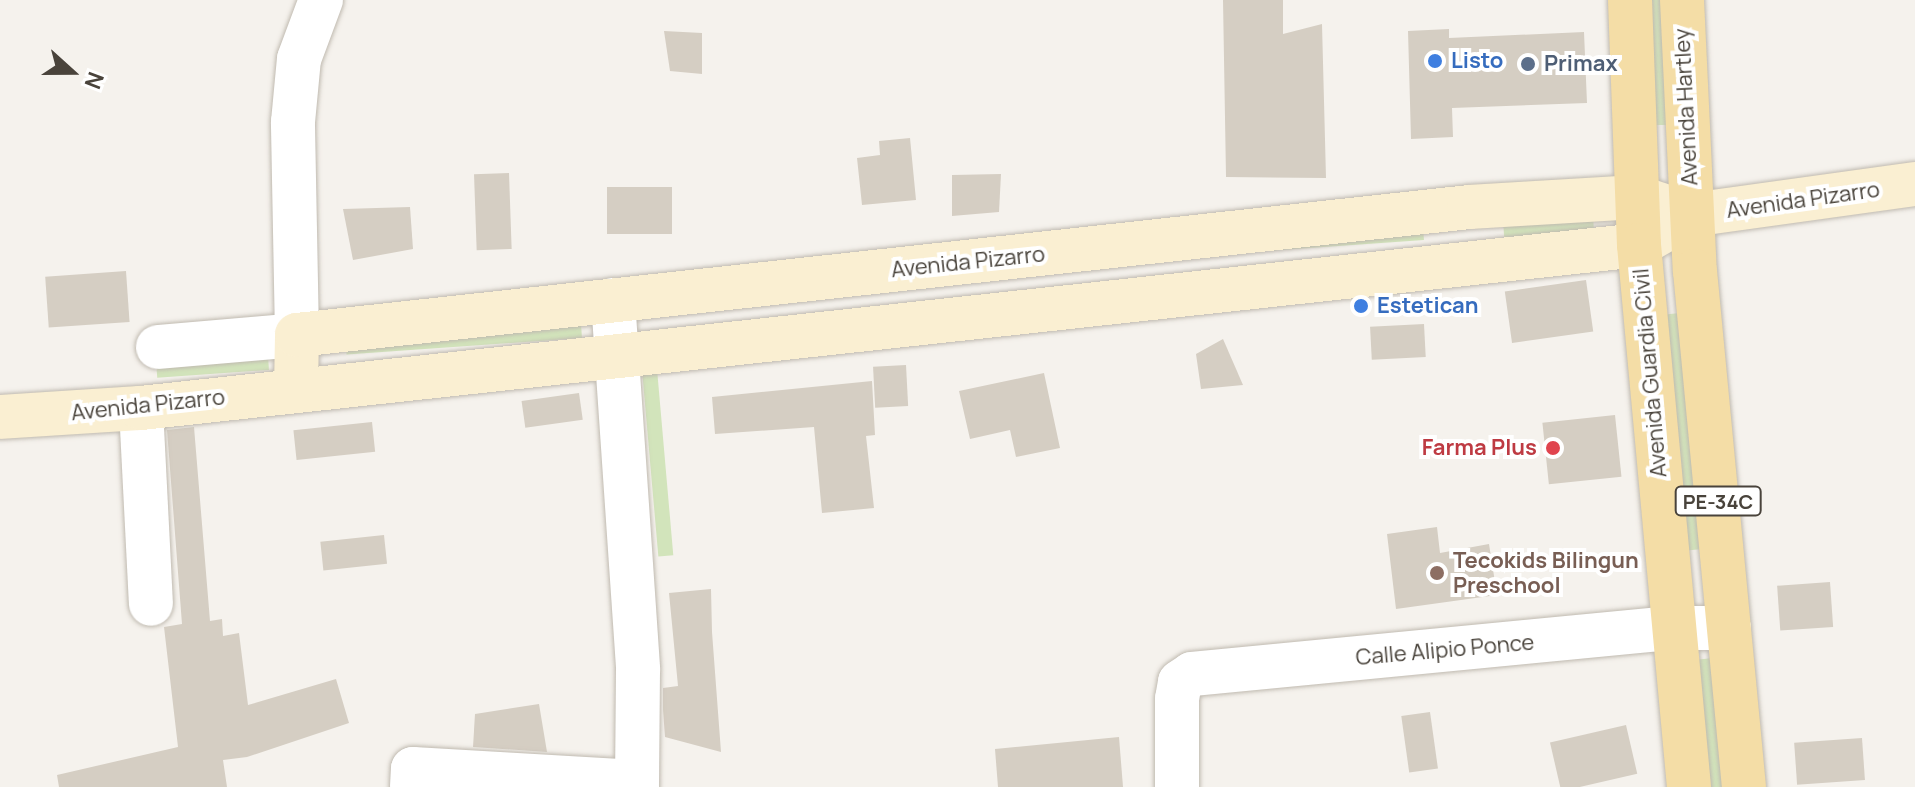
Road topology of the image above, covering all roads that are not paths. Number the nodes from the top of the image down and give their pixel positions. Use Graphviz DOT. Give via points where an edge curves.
graph roads {
  1 [pos="321,0"];
  2 [pos="1630,0"];
  3 [pos="1682,0"];
  4 [pos="1915,184"];
  5 [pos="1637,197"];
  6 [pos="1691,215"];
  7 [pos="1639,245"];
  8 [pos="613,300"];
  9 [pos="297,335"];
  10 [pos="158,347"];
  11 [pos="617,354"];
  12 [pos="296,388"];
  13 [pos="141,408"];
  14 [pos="0,417"];
  15 [pos="151,604"];
  16 [pos="1672,628"];
  17 [pos="1729,628"];
  18 [pos="637,784"];
  19 [pos="412,787"];
  20 [pos="1177,787"];
  21 [pos="1689,787"];
  22 [pos="1744,787"];
  1 -- 9 [label="street" via="299,59 293,122"];
  2 -- 5 [label="main road, PE-34C"];
  3 -- 6 [label="main road, Avenida Hartley / PE-34C"];
  4 -- 6 [label="main road, Avenida Pizarro"];
  5 -- 6 [label="main road, Avenida Pizarro"];
  5 -- 7 [label="main road, Avenida Guardia Civil / PE-34C"];
  5 -- 8 [label="main road, Avenida Pizarro" via="1469,207"];
  6 -- 7 [label="main road, Avenida Pizarro"];
  6 -- 17 [label="main road, PE-34C"];
  7 -- 11 [label="main road, Avenida Pizarro"];
  7 -- 16 [label="main road, Avenida Guardia Civil / PE-34C"];
  8 -- 9 [label="main road, Avenida Pizarro"];
  8 -- 11 [label="street"];
  9 -- 10 [label="street"];
  9 -- 12 [label="main road"];
  11 -- 12 [label="main road, Avenida Pizarro"];
  11 -- 18 [label="street" via="638,670"];
  12 -- 13 [label="main road, Avenida Pizarro"];
  13 -- 14 [label="main road, Avenida Pizarro"];
  13 -- 15 [label="street"];
  16 -- 17 [label="street, Calle Alipio Ponce"];
  16 -- 20 [label="street, Calle Alipio Ponce" via="1192,674 1180,682 1177,699"];
  16 -- 21 [label="main road, Avenida Guardia Civil / PE-34C"];
  17 -- 22 [label="main road, PE-34C"];
  18 -- 19 [label="street" via="413,769"];
}
